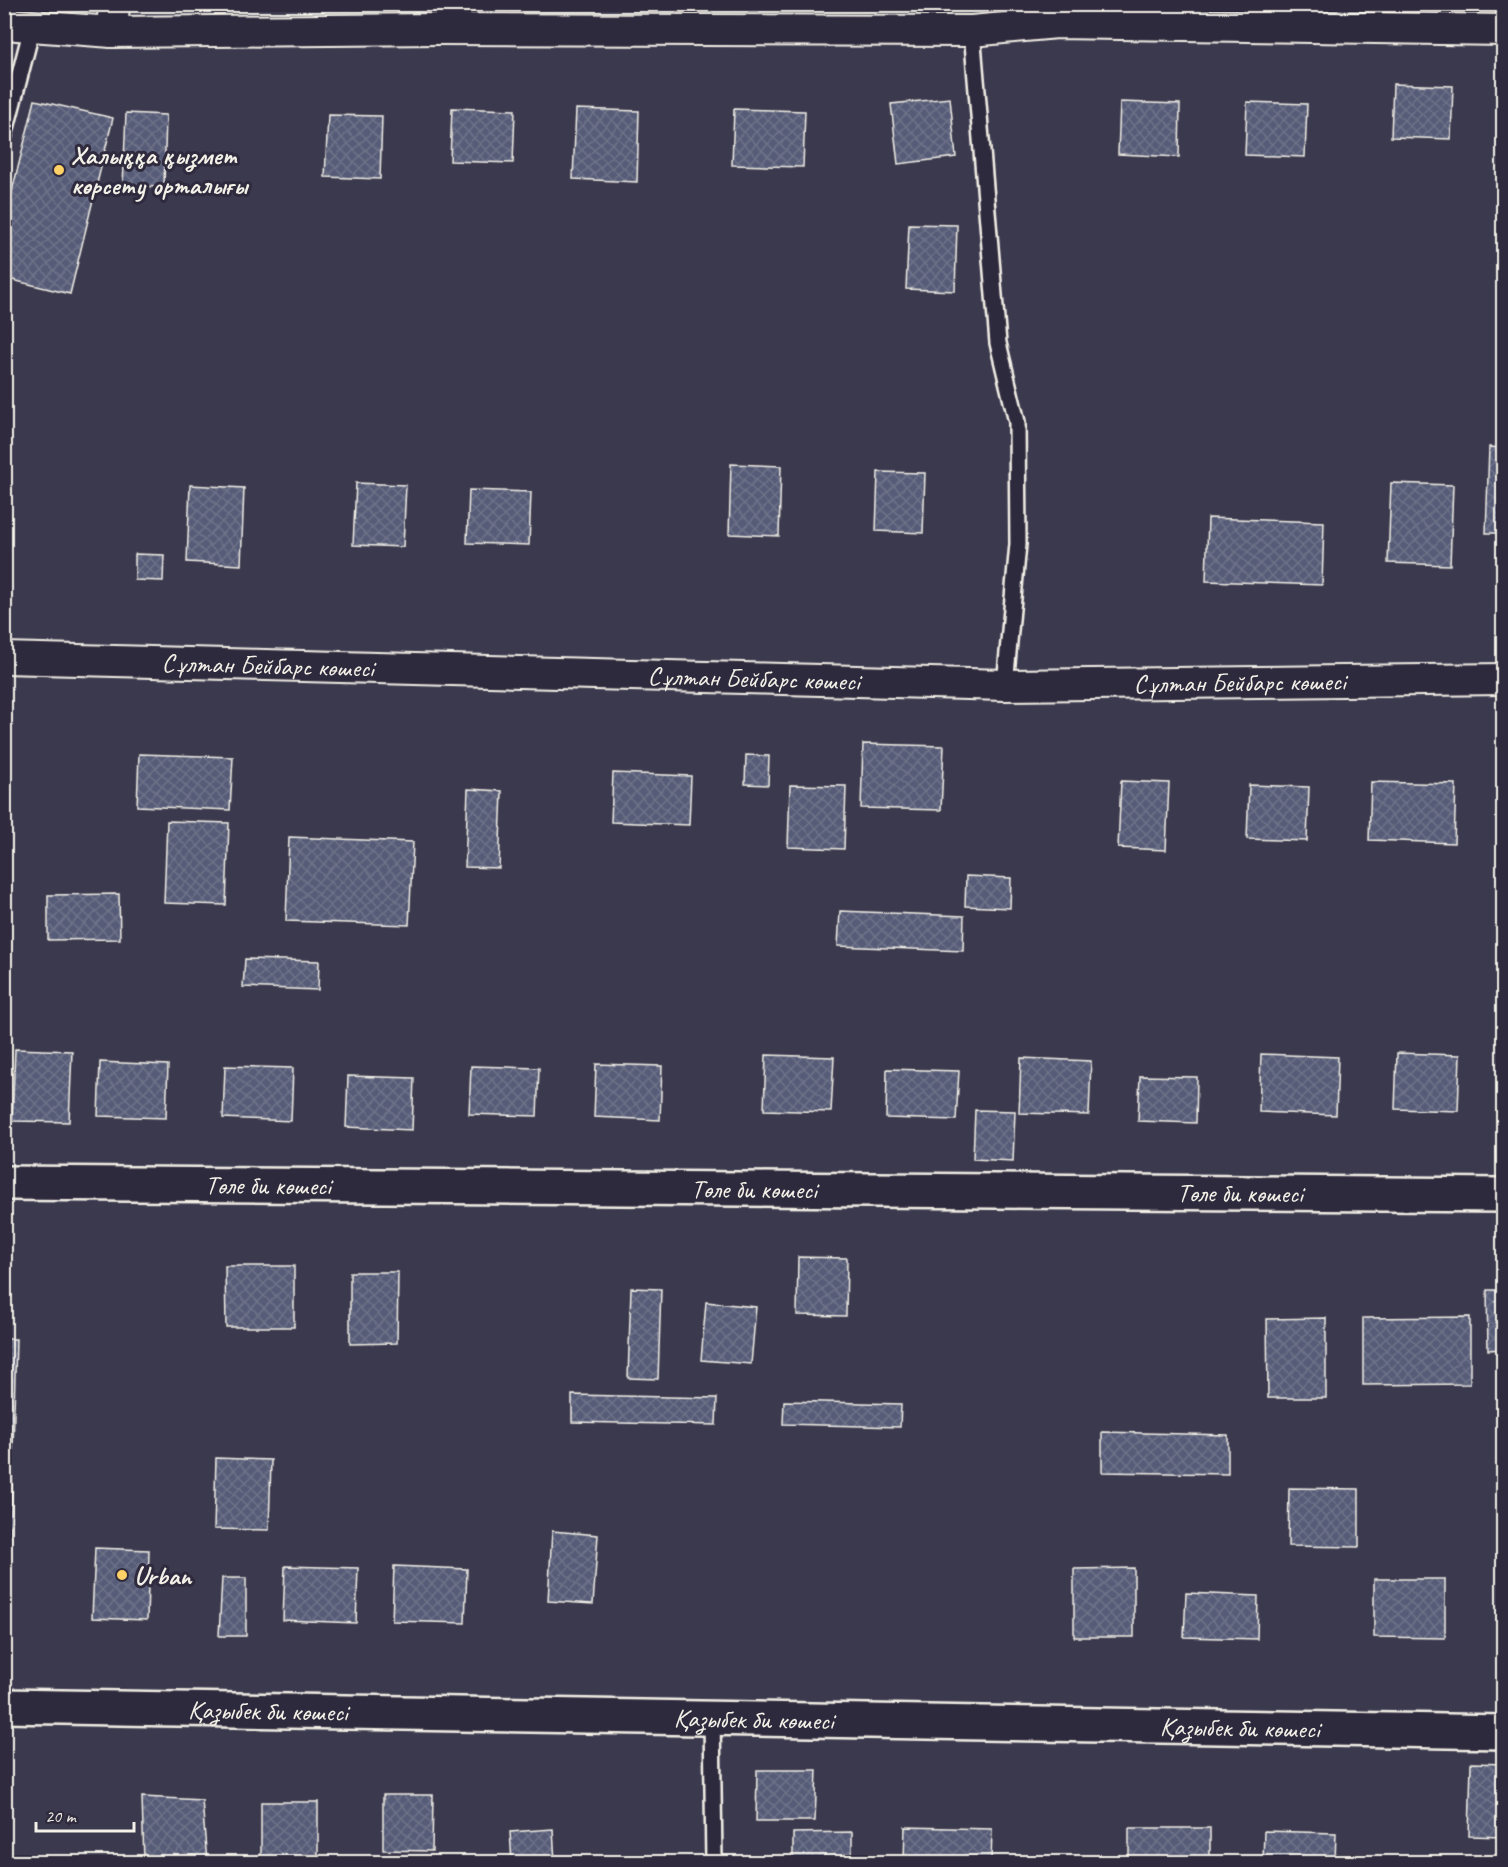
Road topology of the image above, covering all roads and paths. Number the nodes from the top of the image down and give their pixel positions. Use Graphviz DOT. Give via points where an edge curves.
graph roads {
  1 [pos="1055,14"];
  2 [pos="442,16"];
  3 [pos="113,18"];
  4 [pos="1498,21"];
  5 [pos="18,26"];
  6 [pos="972,30"];
  7 [pos="4,136"];
  8 [pos="4,658"];
  9 [pos="1503,679"];
  10 [pos="1005,685"];
  11 [pos="4,1183"];
  12 [pos="1503,1195"];
  13 [pos="4,1706"];
  14 [pos="712,1718"];
  15 [pos="1503,1732"];
  16 [pos="714,1863"];
  1 -- 4 [label="street"];
  1 -- 6 [label="street"];
  2 -- 3 [label="street"];
  2 -- 6 [label="street"];
  3 -- 5 [label="street"];
  5 -- 7 [label="lane"];
  6 -- 10 [label="lane" via="998,343 1017,422 1018,544"];
  8 -- 10 [label="street, Сұлтан Бейбарс көшесі"];
  9 -- 10 [label="street, Сұлтан Бейбарс көшесі"];
  11 -- 12 [label="street, Төле би көшесі"];
  13 -- 14 [label="street, Қазыбек би көшесі"];
  14 -- 15 [label="street, Қазыбек би көшесі"];
  14 -- 16 [label="lane"];
}
